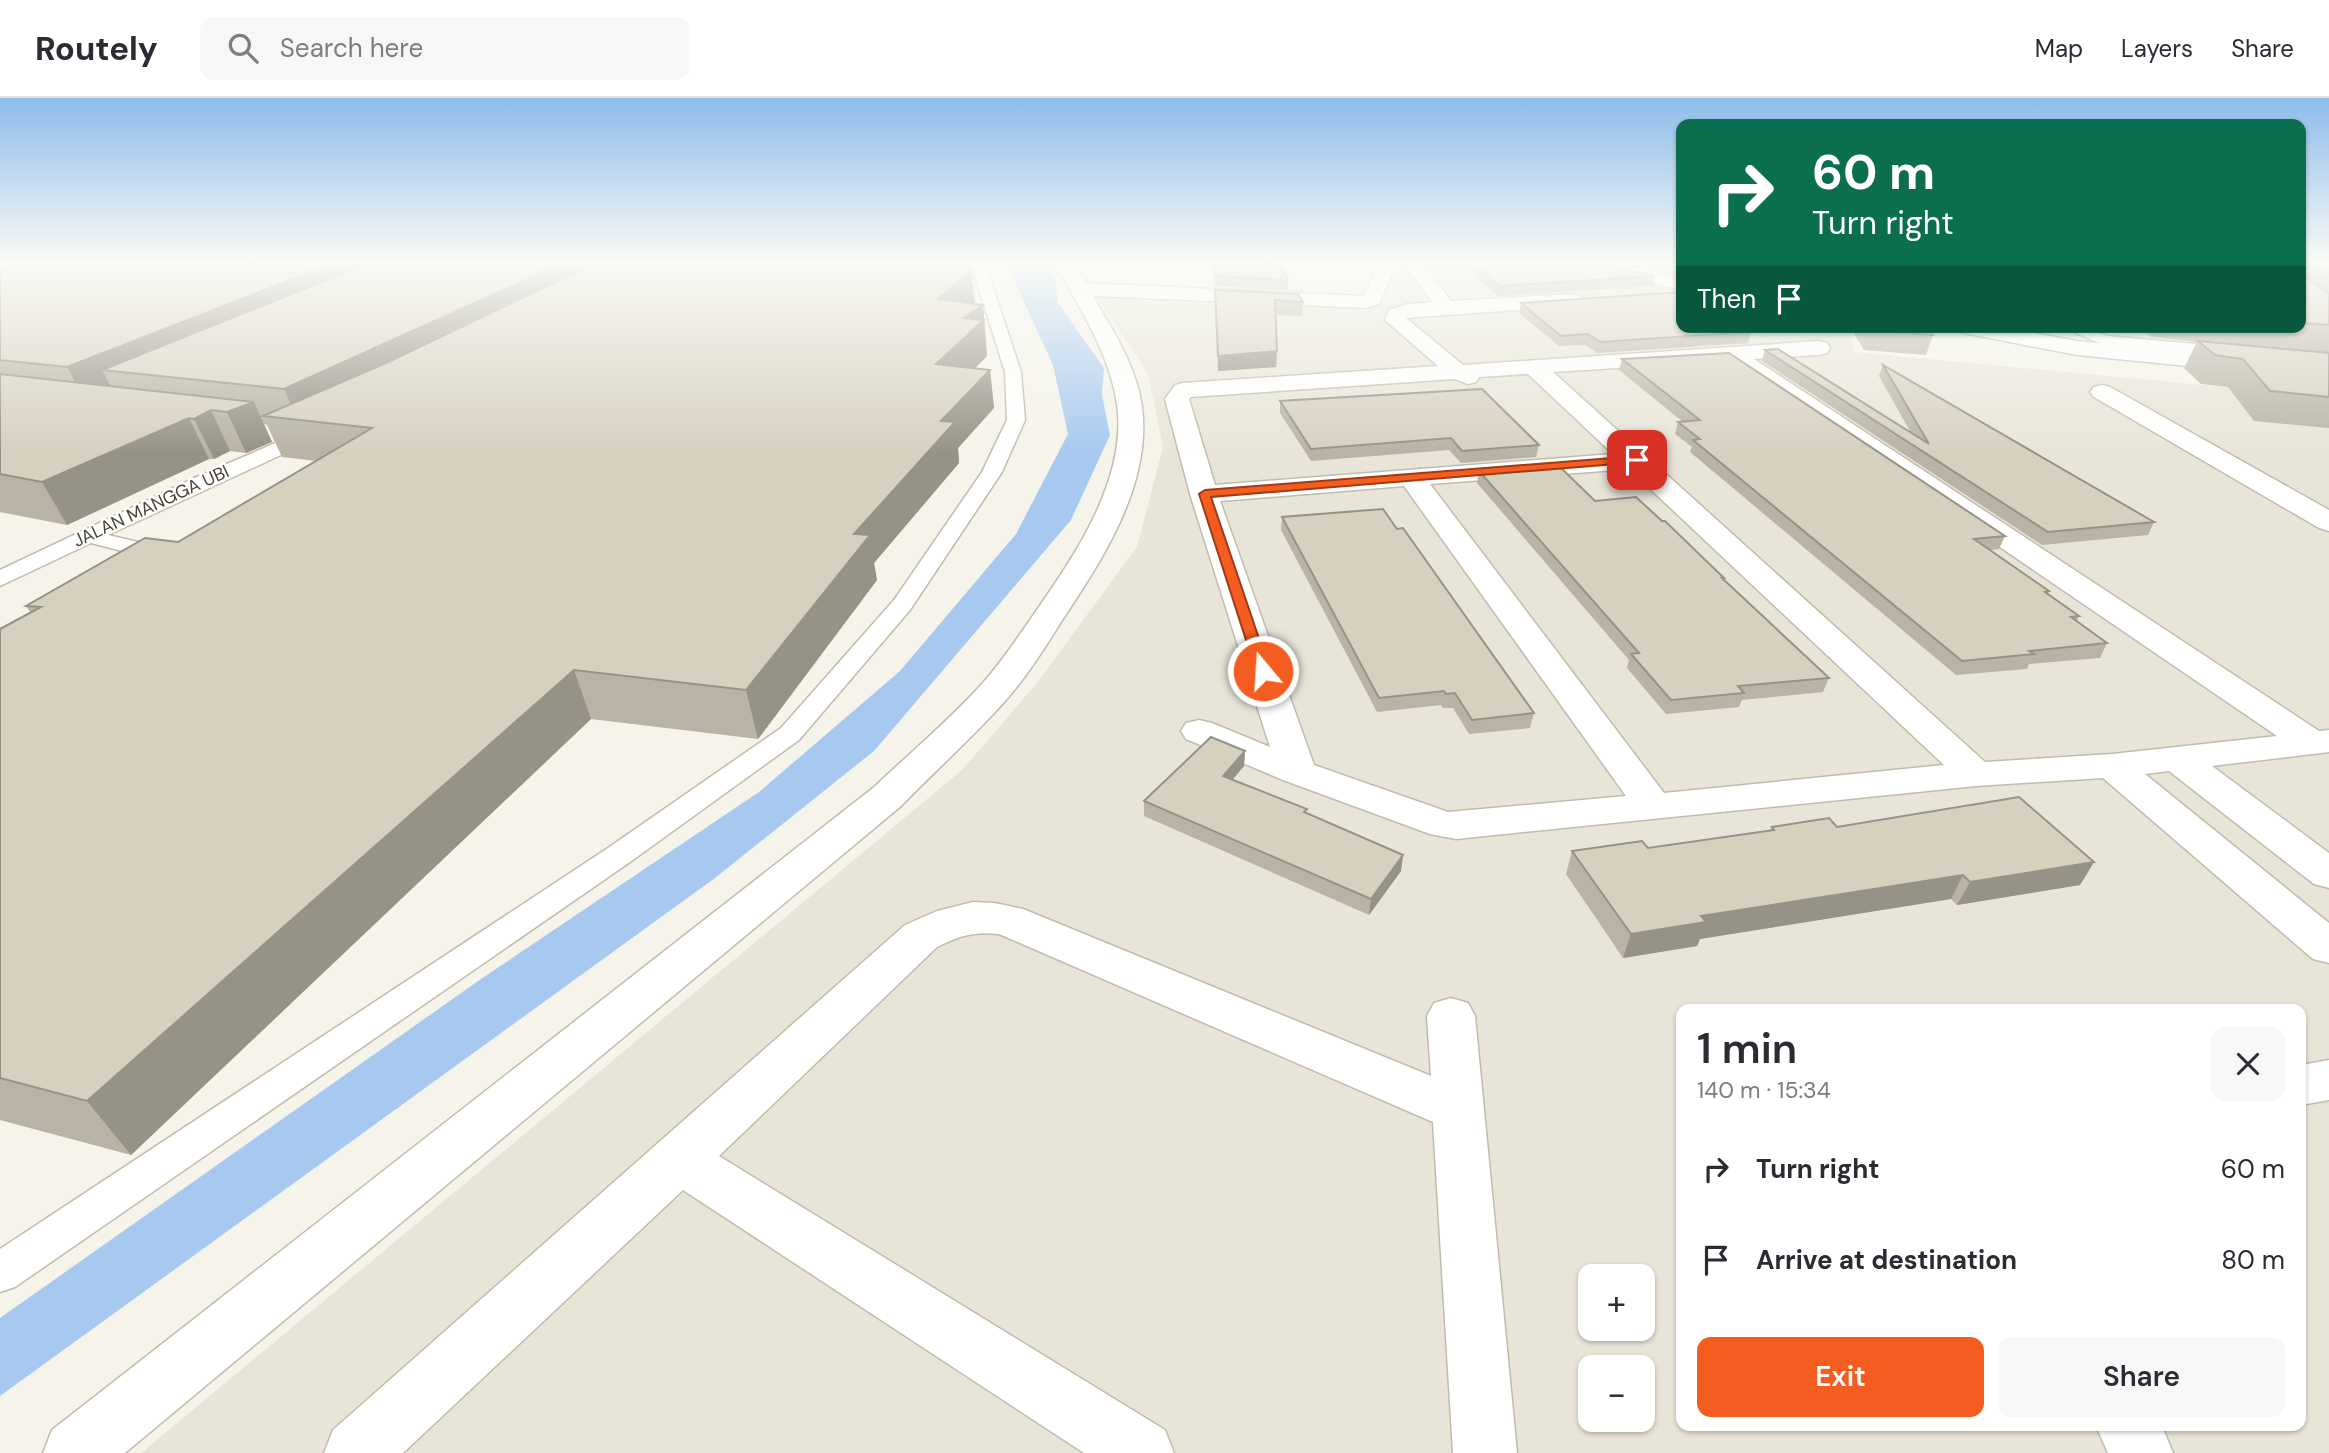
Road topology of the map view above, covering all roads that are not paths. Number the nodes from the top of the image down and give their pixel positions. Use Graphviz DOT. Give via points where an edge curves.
graph roads {
  1 [pos="998,326"];
  2 [pos="1097,326"];
  3 [pos="1406,326"];
  4 [pos="1996,333"];
  5 [pos="2086,333"];
  6 [pos="1815,338"];
  7 [pos="1741,359"];
  8 [pos="2329,362"];
  9 [pos="1540,372"];
  10 [pos="2329,373"];
  11 [pos="1466,376"];
  12 [pos="2102,392"];
  13 [pos="264,433"];
  14 [pos="1637,460"];
  15 [pos="1412,479"];
  16 [pos="1205,494"];
  17 [pos="2329,522"];
  18 [pos="86,537"];
  19 [pos="190,561"];
  20 [pos="0,579"];
  21 [pos="1199,731"];
  22 [pos="2321,742"];
  23 [pos="2178,759"];
  24 [pos="2112,766"];
  25 [pos="1297,772"];
  26 [pos="1976,774"];
  27 [pos="1653,806"];
  28 [pos="2329,874"];
  29 [pos="2329,947"];
  30 [pos="1451,1016"];
  31 [pos="2329,1080"];
  32 [pos="2306,1084"];
  33 [pos="1458,1110"];
  34 [pos="680,1159"];
  35 [pos="0,1273"];
  36 [pos="2130,1431"];
  37 [pos="75,1453"];
  38 [pos="356,1453"];
  39 [pos="1142,1453"];
  40 [pos="1485,1453"];
  41 [pos="2141,1453"];
  1 -- 35 [label="lane" via="1013,372 1016,420 992,472 902,605 790,734 619,855"];
  2 -- 37 [label="street" via="1125,384 1130,407 1130,438 1120,482 1076,576 1007,677 887,797"];
  3 -- 11 [label="street"];
  4 -- 10 [label="street" via="2077,348"];
  5 -- 8 [label="lane" via="2104,340"];
  6 -- 7 [label="street" via="1820,355 1815,359"];
  7 -- 9 [label="street"];
  7 -- 22 [label="street"];
  9 -- 11 [label="street"];
  9 -- 14 [label="street"];
  11 -- 16 [label="street" via="1183,390 1177,399"];
  12 -- 17 [label="street"];
  13 -- 18 [label="lane, JALAN MANGGA UBI" via="309,434"];
  14 -- 15 [label="street"];
  14 -- 26 [label="street"];
  15 -- 16 [label="street"];
  15 -- 27 [label="street"];
  16 -- 25 [label="street"];
  18 -- 19 [label="lane"];
  18 -- 20 [label="lane, JALAN MANGGA UBI"];
  21 -- 25 [label="street"];
  22 -- 23 [label="street"];
  23 -- 24 [label="street"];
  23 -- 28 [label="street"];
  24 -- 26 [label="street"];
  24 -- 29 [label="street"];
  25 -- 27 [label="street" via="1444,825"];
  26 -- 27 [label="street"];
  30 -- 33 [label="street"];
  31 -- 32 [label="street"];
  33 -- 34 [label="street" via="1007,920 961,918 921,936"];
  33 -- 40 [label="street"];
  34 -- 38 [label="street"];
  34 -- 39 [label="street"];
  36 -- 41 [label="street"];
}
